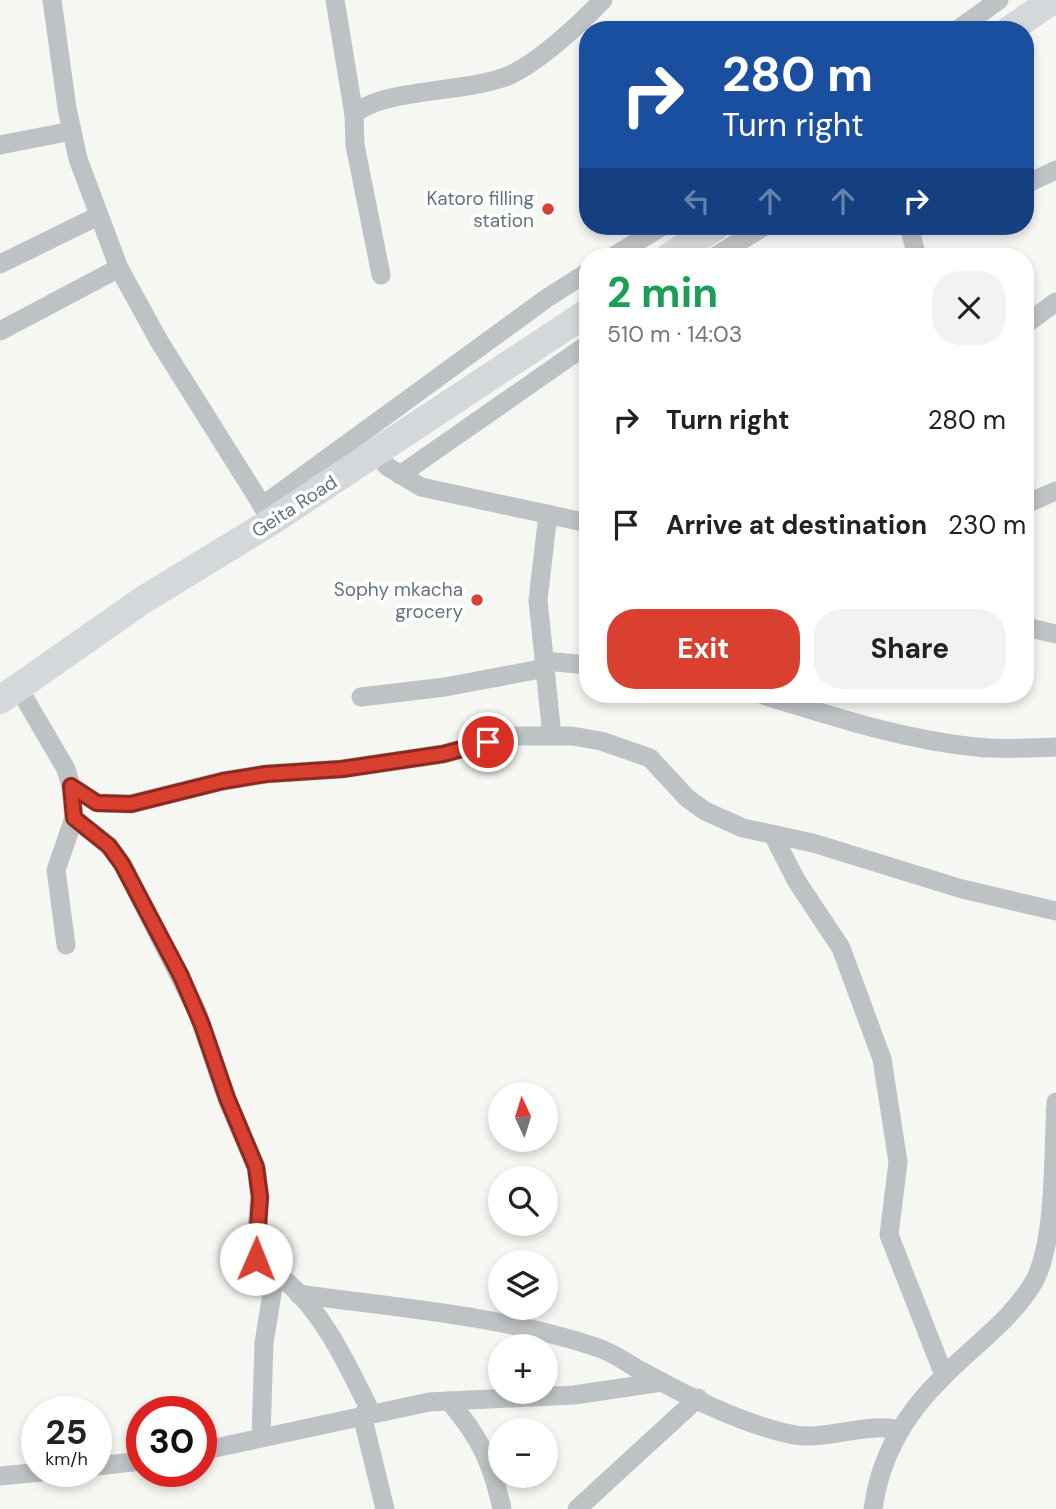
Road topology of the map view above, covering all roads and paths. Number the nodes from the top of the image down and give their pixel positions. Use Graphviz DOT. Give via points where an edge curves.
graph roads {
  1 [pos="52,0"];
  2 [pos="335,0"];
  3 [pos="603,0"];
  4 [pos="999,0"];
  5 [pos="1053,0"];
  6 [pos="579,21"];
  7 [pos="579,21"];
  8 [pos="970,21"];
  9 [pos="1022,21"];
  10 [pos="354,115"];
  11 [pos="72,131"];
  12 [pos="0,145"];
  13 [pos="1056,170"];
  14 [pos="1034,180"];
  15 [pos="98,216"];
  16 [pos="648,235"];
  17 [pos="704,235"];
  18 [pos="750,235"];
  19 [pos="627,248"];
  20 [pos="688,248"];
  21 [pos="729,248"];
  22 [pos="0,264"];
  23 [pos="119,268"];
  24 [pos="381,275"];
  25 [pos="579,278"];
  26 [pos="1056,302"];
  27 [pos="579,318"];
  28 [pos="1034,318"];
  29 [pos="1,330"];
  30 [pos="579,350"];
  31 [pos="374,453"];
  32 [pos="400,475"];
  33 [pos="1056,491"];
  34 [pos="1034,501"];
  35 [pos="267,514"];
  36 [pos="548,514"];
  37 [pos="579,521"];
  38 [pos="1034,629"];
  39 [pos="1056,634"];
  40 [pos="546,664"];
  41 [pos="579,665"];
  42 [pos="9,694"];
  43 [pos="361,697"];
  44 [pos="790,703"];
  45 [pos="552,736"];
  46 [pos="1056,747"];
  47 [pos="71,786"];
  48 [pos="74,818"];
  49 [pos="773,835"];
  50 [pos="1056,911"];
  51 [pos="66,945"];
  52 [pos="1056,1102"];
  53 [pos="1049,1267"];
  54 [pos="275,1275"];
  55 [pos="298,1294"];
  56 [pos="944,1375"];
  57 [pos="663,1381"];
  58 [pos="698,1398"];
  59 [pos="449,1401"];
  60 [pos="366,1413"];
  61 [pos="900,1430"];
  62 [pos="261,1437"];
  63 [pos="217,1447"];
  64 [pos="21,1474"];
  65 [pos="0,1476"];
  66 [pos="385,1509"];
  67 [pos="502,1509"];
  68 [pos="577,1509"];
  69 [pos="873,1509"];
  1 -- 11 [label="street"];
  2 -- 10 [label="street"];
  3 -- 7 [label="street"];
  4 -- 8 [label="street"];
  5 -- 9 [label="highway"];
  6 -- 10 [label="street" via="511,75 376,102"];
  10 -- 24 [label="street" via="355,145"];
  11 -- 12 [label="street"];
  11 -- 15 [label="street"];
  13 -- 14 [label="street"];
  15 -- 22 [label="street"];
  15 -- 23 [label="street"];
  16 -- 19 [label="street"];
  17 -- 20 [label="highway"];
  18 -- 21 [label="street"];
  23 -- 29 [label="street"];
  23 -- 35 [label="street"];
  25 -- 35 [label="street"];
  26 -- 28 [label="street"];
  27 -- 31 [label="highway, Geita Road"];
  30 -- 32 [label="street"];
  31 -- 32 [label="street"];
  31 -- 35 [label="highway, Geita Road"];
  32 -- 36 [label="street" via="444,494"];
  33 -- 34 [label="street"];
  35 -- 42 [label="highway, Geita Road"];
  36 -- 37 [label="street"];
  36 -- 40 [label="street" via="538,600"];
  38 -- 39 [label="street"];
  40 -- 41 [label="street"];
  40 -- 43 [label="street" via="444,687"];
  40 -- 45 [label="street"];
  42 -- 47 [label="street" via="66,769"];
  44 -- 46 [label="street" via="876,729 976,747"];
  45 -- 47 [label="street" via="511,736 443,754 342,769 266,774 131,804 97,803"];
  45 -- 49 [label="street" via="601,741 650,758 705,811"];
  47 -- 48 [label="street"];
  48 -- 51 [label="street" via="56,870"];
  48 -- 54 [label="street" via="109,846 122,864 197,1011 256,1167 260,1197 256,1259"];
  49 -- 50 [label="street"];
  49 -- 56 [label="street" via="841,948 882,1059 898,1162 889,1235"];
  52 -- 53 [label="street"];
  53 -- 56 [label="street" via="999,1328"];
  54 -- 55 [label="street"];
  54 -- 62 [label="street" via="264,1343"];
  55 -- 57 [label="street" via="514,1324 598,1348"];
  55 -- 60 [label="street" via="348,1366"];
  56 -- 61 [label="street"];
  57 -- 58 [label="street"];
  57 -- 59 [label="street" via="575,1395"];
  58 -- 61 [label="street" via="788,1434 828,1436 883,1426"];
  58 -- 68 [label="street"];
  59 -- 60 [label="street"];
  59 -- 67 [label="street" via="484,1448"];
  60 -- 62 [label="street"];
  60 -- 66 [label="street"];
  61 -- 69 [label="street" via="877,1481"];
  62 -- 63 [label="street"];
  64 -- 65 [label="street"];
}
